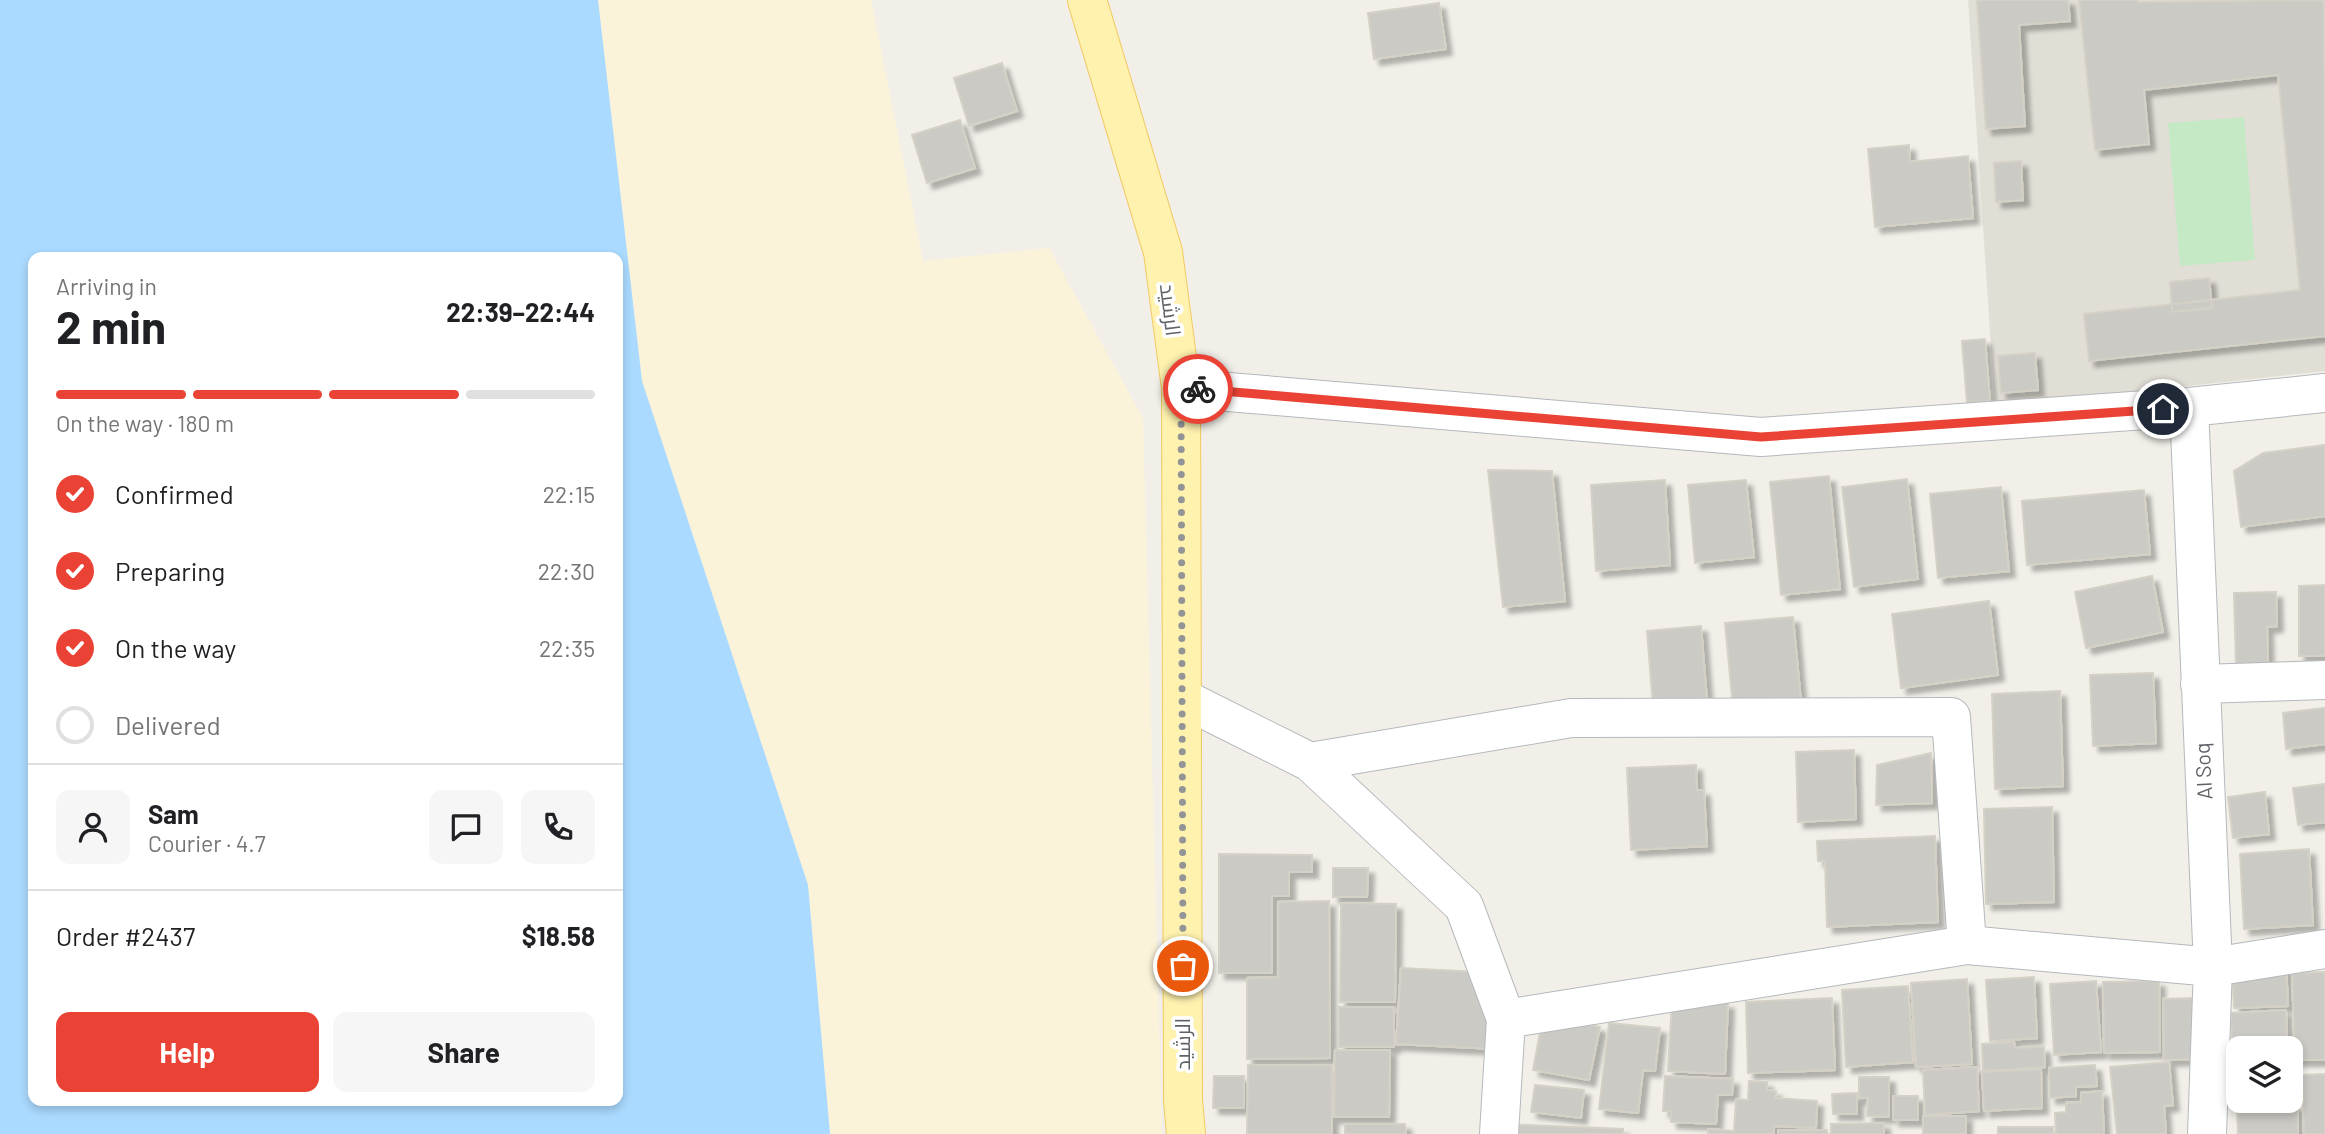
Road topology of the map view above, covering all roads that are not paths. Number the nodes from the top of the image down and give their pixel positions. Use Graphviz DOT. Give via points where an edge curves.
graph roads {
  1 [pos="1087,0"];
  2 [pos="1181,388"];
  3 [pos="2325,393"];
  4 [pos="2189,407"];
  5 [pos="2325,680"];
  6 [pos="2200,684"];
  7 [pos="1182,698"];
  8 [pos="1310,762"];
  9 [pos="1968,946"];
  10 [pos="2325,948"];
  11 [pos="2213,967"];
  12 [pos="1506,1019"];
  13 [pos="1185,1134"];
  14 [pos="1499,1134"];
  15 [pos="2207,1134"];
  1 -- 2 [label="main road, الرشيد" via="1163,252"];
  2 -- 4 [label="street" via="1761,437"];
  2 -- 7 [label="main road, الرشيد"];
  3 -- 4 [label="street"];
  4 -- 6 [label="street, Al Soq"];
  5 -- 6 [label="street"];
  6 -- 11 [label="street, Al Soq"];
  7 -- 8 [label="street"];
  7 -- 13 [label="main road, الرشيد"];
  8 -- 9 [label="street" via="1571,718 1951,718"];
  8 -- 12 [label="street" via="1464,906"];
  9 -- 11 [label="street"];
  9 -- 12 [label="street"];
  10 -- 11 [label="street"];
  11 -- 15 [label="street, Al Soq"];
  12 -- 14 [label="street"];
}
